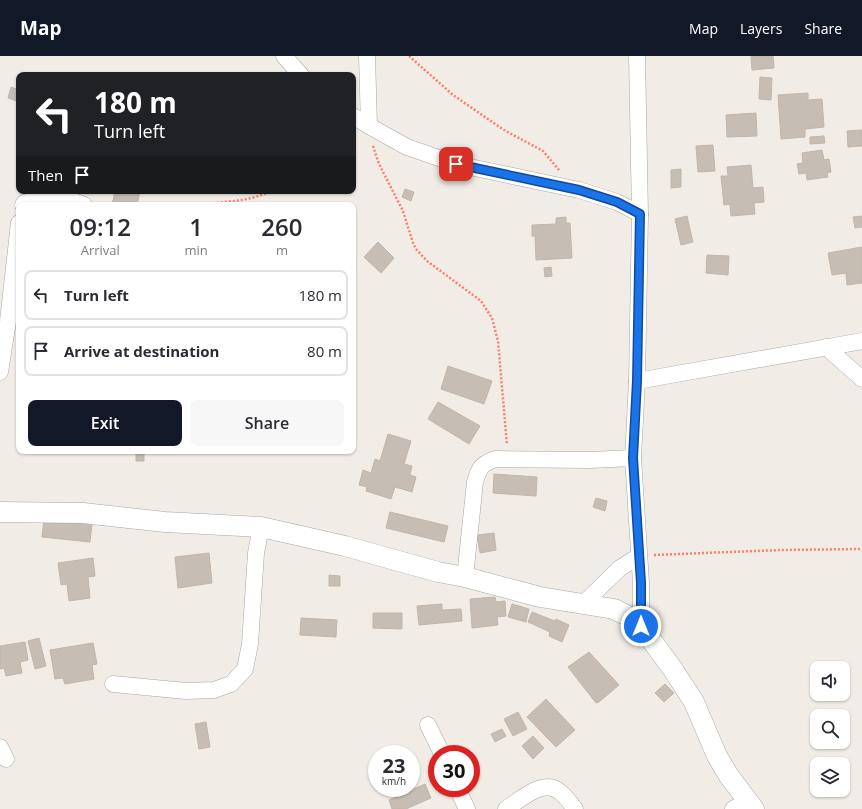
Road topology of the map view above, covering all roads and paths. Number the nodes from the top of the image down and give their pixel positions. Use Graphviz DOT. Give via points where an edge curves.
graph roads {
  1 [pos="284,56"];
  2 [pos="367,56"];
  3 [pos="409,56"];
  4 [pos="636,56"];
  5 [pos="298,72"];
  6 [pos="356,118"];
  7 [pos="369,126"];
  8 [pos="579,190"];
  9 [pos="265,194"];
  10 [pos="27,202"];
  11 [pos="76,202"];
  12 [pos="223,202"];
  13 [pos="640,214"];
  14 [pos="16,250"];
  15 [pos="862,341"];
  16 [pos="826,347"];
  17 [pos="0,372"];
  18 [pos="862,379"];
  19 [pos="637,381"];
  20 [pos="633,458"];
  21 [pos="508,459"];
  22 [pos="0,512"];
  23 [pos="260,527"];
  24 [pos="860,550"];
  25 [pos="639,556"];
  26 [pos="465,577"];
  27 [pos="583,604"];
  28 [pos="641,626"];
  29 [pos="113,684"];
  30 [pos="428,725"];
  31 [pos="438,745"];
  32 [pos="461,797"];
  33 [pos="745,806"];
  34 [pos="467,809"];
  35 [pos="506,809"];
  36 [pos="575,809"];
  1 -- 5 [label="street"];
  2 -- 7 [label="street"];
  3 -- 8 [label="path" via="453,95 504,130 543,151"];
  4 -- 13 [label="street"];
  6 -- 7 [label="street"];
  7 -- 8 [label="street" via="407,147 456,164"];
  7 -- 21 [label="path" via="379,164 403,211 416,249 427,261 481,301 492,318 498,340"];
  8 -- 13 [label="street" via="617,202"];
  9 -- 12 [label="path"];
  10 -- 11 [label="street" via="39,198 65,198"];
  13 -- 19 [label="street"];
  14 -- 17 [label="street"];
  15 -- 16 [label="street"];
  16 -- 18 [label="street"];
  16 -- 19 [label="street"];
  19 -- 20 [label="street"];
  20 -- 21 [label="street"];
  20 -- 25 [label="street"];
  21 -- 26 [label="street" via="484,463 479,470 475,482"];
  22 -- 23 [label="street" via="83,513 165,522"];
  23 -- 26 [label="street"];
  23 -- 29 [label="street" via="250,644 245,669 231,684 214,690 186,691"];
  24 -- 25 [label="path" via="780,550"];
  25 -- 27 [label="street" via="620,568"];
  25 -- 28 [label="street"];
  26 -- 27 [label="street" via="540,597"];
  27 -- 28 [label="street" via="614,609"];
  28 -- 33 [label="street" via="694,702 717,756"];
  30 -- 31 [label="street"];
  32 -- 34 [label="street"];
  35 -- 36 [label="street" via="535,790 549,787 561,792"];
}
